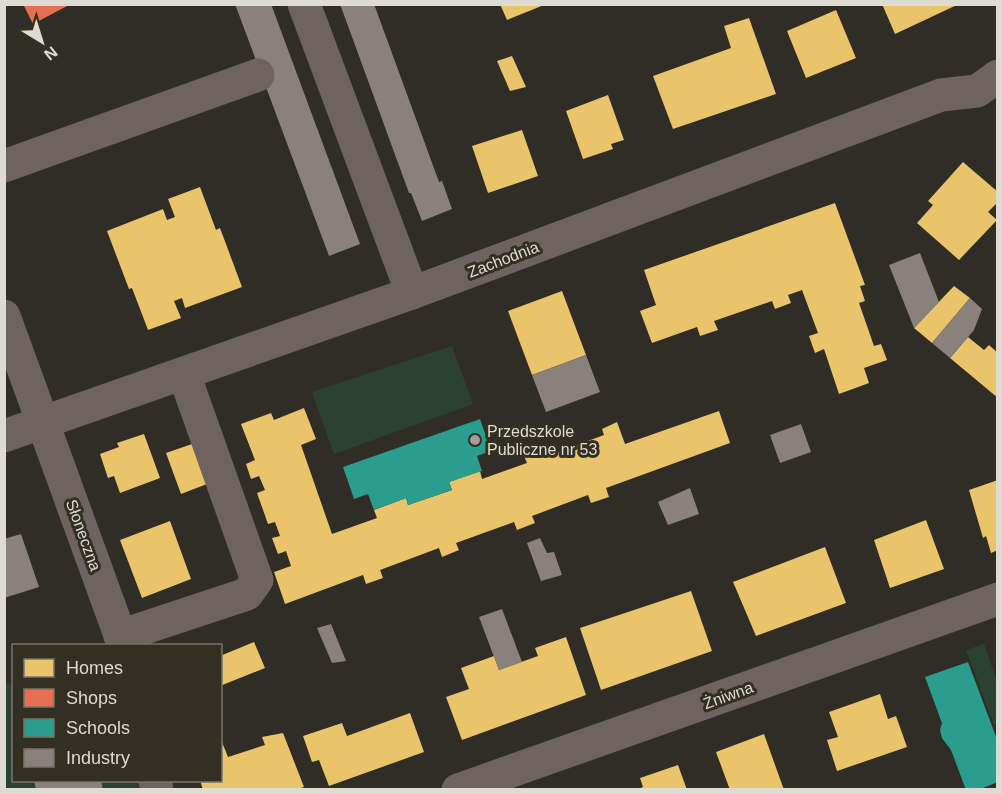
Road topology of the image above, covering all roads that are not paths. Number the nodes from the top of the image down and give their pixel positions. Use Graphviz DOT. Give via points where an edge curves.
graph roads {
  1 [pos="304,4"];
  2 [pos="258,75"];
  3 [pos="991,92"];
  4 [pos="4,166"];
  5 [pos="412,293"];
  6 [pos="4,316"];
  7 [pos="184,374"];
  8 [pos="44,424"];
  9 [pos="4,436"];
  10 [pos="998,599"];
  11 [pos="122,641"];
  12 [pos="542,776"];
  13 [pos="459,789"];
  1 -- 5 [label="street"];
  2 -- 4 [label="street"];
  3 -- 5 [label="street, Zachodnia" via="941,95"];
  5 -- 7 [label="street, Zachodnia"];
  6 -- 8 [label="street, Słoneczna"];
  7 -- 8 [label="street, Zachodnia"];
  7 -- 11 [label="street" via="257,580 248,594"];
  8 -- 9 [label="street, Zachodnia"];
  8 -- 11 [label="street, Słoneczna"];
  10 -- 12 [label="street, Żniwna"];
  12 -- 13 [label="street, Żniwna"];
}
